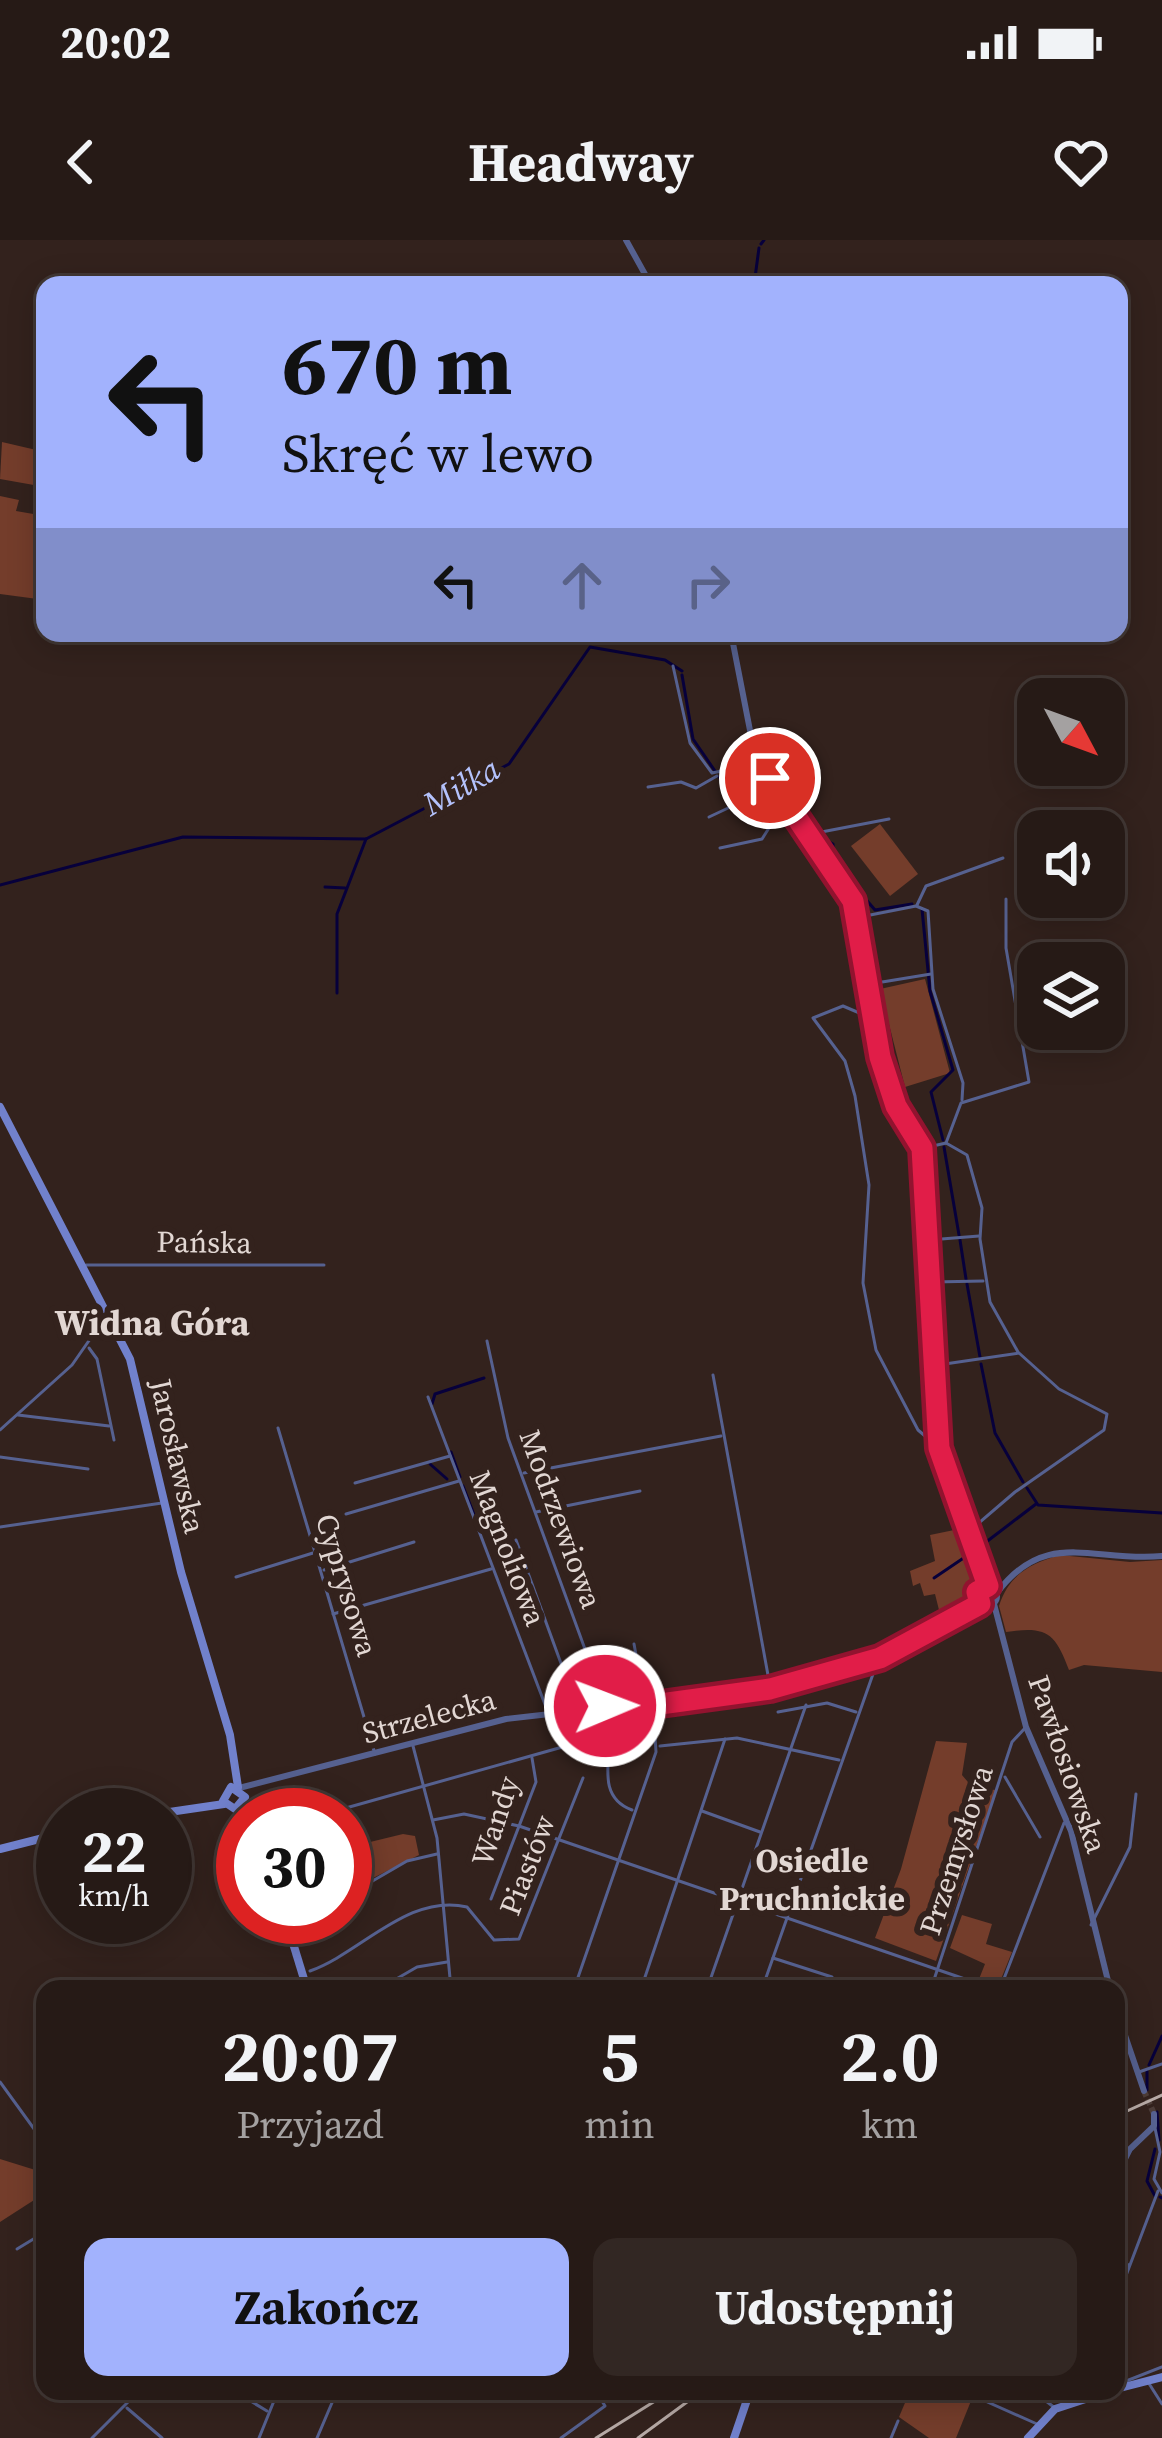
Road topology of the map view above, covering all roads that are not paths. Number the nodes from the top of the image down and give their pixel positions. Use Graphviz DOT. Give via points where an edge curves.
graph roads {
  1 [pos="626,240"];
  2 [pos="646,276"];
  3 [pos="733,642"];
  4 [pos="673,666"];
  5 [pos="759,763"];
  6 [pos="718,775"];
  7 [pos="770,778"];
  8 [pos="648,787"];
  9 [pos="742,801"];
  10 [pos="777,815"];
  11 [pos="709,817"];
  12 [pos="889,819"];
  13 [pos="810,837"];
  14 [pos="720,848"];
  15 [pos="1004,858"];
  16 [pos="1006,898"];
  17 [pos="916,907"];
  18 [pos="858,917"];
  19 [pos="930,974"];
  20 [pos="868,984"];
  21 [pos="874,1017"];
  22 [pos="961,1103"];
  23 [pos="0,1107"];
  24 [pos="946,1143"];
  25 [pos="922,1148"];
  26 [pos="981,1236"];
  27 [pos="928,1240"];
  28 [pos="324,1265"];
  29 [pos="85,1266"];
  30 [pos="985,1281"];
  31 [pos="932,1282"];
  32 [pos="109,1313"];
  33 [pos="487,1341"];
  34 [pos="88,1346"];
  35 [pos="1019,1353"];
  36 [pos="936,1365"];
  37 [pos="713,1375"];
  38 [pos="428,1397"];
  39 [pos="15,1413"];
  40 [pos="111,1425"];
  41 [pos="278,1427"];
  42 [pos="0,1430"];
  43 [pos="724,1436"];
  44 [pos="114,1440"];
  45 [pos="939,1448"];
  46 [pos="450,1456"];
  47 [pos="0,1457"];
  48 [pos="88,1468"];
  49 [pos="522,1474"];
  50 [pos="460,1480"];
  51 [pos="355,1484"];
  52 [pos="640,1491"];
  53 [pos="164,1503"];
  54 [pos="536,1512"];
  55 [pos="346,1514"];
  56 [pos="0,1527"];
  57 [pos="966,1534"];
  58 [pos="516,1540"];
  59 [pos="414,1543"];
  60 [pos="315,1552"];
  61 [pos="1162,1556"];
  62 [pos="492,1568"];
  63 [pos="320,1571"];
  64 [pos="1010,1576"];
  65 [pos="236,1577"];
  66 [pos="985,1596"];
  67 [pos="333,1614"];
  68 [pos="634,1644"];
  69 [pos="880,1658"];
  70 [pos="862,1662"];
  71 [pos="872,1670"];
  72 [pos="770,1689"];
  73 [pos="649,1705"];
  74 [pos="806,1705"];
  75 [pos="606,1708"];
  76 [pos="578,1712"];
  77 [pos="778,1712"];
  78 [pos="858,1712"];
  79 [pos="549,1715"];
  80 [pos="1026,1727"];
  81 [pos="610,1730"];
  82 [pos="725,1739"];
  83 [pos="412,1744"];
  84 [pos="566,1746"];
  85 [pos="656,1747"];
  86 [pos="790,1749"];
  87 [pos="375,1755"];
  88 [pos="532,1756"];
  89 [pos="841,1760"];
  90 [pos="233,1767"];
  91 [pos="1002,1776"];
  92 [pos="583,1778"];
  93 [pos="257,1785"];
  94 [pos="424,1787"];
  95 [pos="234,1788"];
  96 [pos="251,1788"];
  97 [pos="1136,1794"];
  98 [pos="372,1802"];
  99 [pos="636,1811"];
  100 [pos="702,1811"];
  101 [pos="1067,1819"];
  102 [pos="433,1820"];
  103 [pos="518,1826"];
  104 [pos="761,1832"];
  105 [pos="1040,1837"];
  106 [pos="36,1840"];
  107 [pos="560,1840"];
  108 [pos="0,1849"];
  109 [pos="439,1853"];
  110 [pos="619,1860"];
  111 [pos="679,1879"];
  112 [pos="372,1880"];
  113 [pos="491,1899"];
  114 [pos="738,1900"];
  115 [pos="443,1906"];
  116 [pos="788,1917"];
  117 [pos="1090,1925"];
  118 [pos="293,1944"];
  119 [pos="773,1958"];
  120 [pos="448,1962"];
  121 [pos="310,1971"];
  122 [pos="938,1971"];
  123 [pos="832,1977"];
  124 [pos="304,1980"];
  125 [pos="394,1980"];
  126 [pos="450,1980"];
  127 [pos="577,1980"];
  128 [pos="644,1980"];
  129 [pos="710,1980"];
  130 [pos="765,1980"];
  131 [pos="831,1980"];
  132 [pos="841,1980"];
  133 [pos="934,1980"];
  134 [pos="968,1980"];
  135 [pos="1001,1980"];
  136 [pos="1107,1980"];
  137 [pos="1125,2036"];
  138 [pos="1162,2064"];
  139 [pos="1137,2073"];
  140 [pos="0,2082"];
  141 [pos="1144,2091"];
  142 [pos="1154,2114"];
  143 [pos="1154,2126"];
  144 [pos="36,2132"];
  145 [pos="1143,2135"];
  146 [pos="1155,2140"];
  147 [pos="1125,2156"];
  148 [pos="1160,2192"];
  149 [pos="36,2237"];
  150 [pos="17,2249"];
  151 [pos="1125,2263"];
  152 [pos="1131,2266"];
  153 [pos="1125,2280"];
  154 [pos="1162,2367"];
  155 [pos="1162,2377"];
  156 [pos="1147,2380"];
  157 [pos="1125,2383"];
  158 [pos="1125,2386"];
  159 [pos="131,2400"];
  160 [pos="248,2400"];
  161 [pos="274,2400"];
  162 [pos="333,2400"];
  163 [pos="601,2400"];
  164 [pos="743,2400"];
  165 [pos="983,2400"];
  166 [pos="1045,2400"];
  167 [pos="1079,2400"];
  168 [pos="1162,2404"];
  169 [pos="125,2407"];
  170 [pos="1055,2408"];
  171 [pos="268,2412"];
  172 [pos="898,2421"];
  173 [pos="1037,2425"];
  174 [pos="92,2438"];
  175 [pos="162,2438"];
  176 [pos="259,2438"];
  177 [pos="317,2438"];
  178 [pos="561,2438"];
  179 [pos="732,2438"];
  180 [pos="891,2438"];
  181 [pos="1028,2438"];
  1 -- 2 [label="street"];
  3 -- 5 [label="street"];
  4 -- 6 [label="street" via="690,743"];
  5 -- 6 [label="street"];
  5 -- 7 [label="street"];
  6 -- 8 [label="street" via="697,788"];
  7 -- 9 [label="street"];
  7 -- 13 [label="street"];
  9 -- 10 [label="street"];
  9 -- 11 [label="street"];
  10 -- 13 [label="street" via="803,840"];
  10 -- 14 [label="street" via="762,839"];
  12 -- 13 [label="street"];
  13 -- 18 [label="street"];
  15 -- 17 [label="street" via="926,886"];
  16 -- 22 [label="street" via="1028,1082"];
  17 -- 18 [label="street"];
  17 -- 19 [label="street" via="928,911"];
  18 -- 20 [label="street"];
  19 -- 20 [label="street"];
  19 -- 22 [label="street" via="963,1083"];
  20 -- 21 [label="street"];
  21 -- 25 [label="street" via="888,1088"];
  21 -- 45 [label="street" via="843,1006 813,1018 845,1061 855,1096 869,1185 863,1283 876,1349 918,1430"];
  22 -- 24 [label="street"];
  23 -- 29 [label="main road, Jarosławska"];
  24 -- 25 [label="street"];
  24 -- 26 [label="street" via="967,1155"];
  25 -- 27 [label="street"];
  26 -- 27 [label="street"];
  26 -- 30 [label="street"];
  27 -- 31 [label="street"];
  28 -- 29 [label="street, Pańska"];
  29 -- 32 [label="main road, Jarosławska"];
  30 -- 31 [label="street"];
  30 -- 35 [label="street"];
  31 -- 36 [label="street"];
  32 -- 34 [label="street"];
  32 -- 53 [label="main road, Jarosławska" via="130,1359"];
  33 -- 49 [label="street, Modrzewiowa"];
  34 -- 39 [label="street"];
  34 -- 40 [label="street"];
  35 -- 36 [label="street"];
  35 -- 57 [label="street" via="1108,1423"];
  36 -- 45 [label="street"];
  37 -- 43 [label="street"];
  38 -- 46 [label="street, Magnoliowa"];
  39 -- 40 [label="street"];
  39 -- 42 [label="street"];
  40 -- 44 [label="street"];
  41 -- 60 [label="street, Cyprysowa"];
  43 -- 49 [label="street"];
  43 -- 72 [label="street"];
  45 -- 57 [label="street"];
  46 -- 50 [label="street, Magnoliowa"];
  46 -- 51 [label="street"];
  47 -- 48 [label="street"];
  49 -- 54 [label="street, Modrzewiowa"];
  50 -- 55 [label="street"];
  50 -- 62 [label="street, Magnoliowa"];
  52 -- 54 [label="street"];
  53 -- 56 [label="street"];
  53 -- 90 [label="main road, Jarosławska"];
  54 -- 75 [label="street, Modrzewiowa"];
  57 -- 66 [label="street"];
  58 -- 76 [label="street"];
  59 -- 63 [label="street"];
  60 -- 63 [label="street, Cyprysowa"];
  60 -- 65 [label="street"];
  61 -- 64 [label="street, Strzelecka" via="1056,1551"];
  62 -- 67 [label="street"];
  62 -- 79 [label="street, Magnoliowa"];
  63 -- 67 [label="street, Cyprysowa"];
  64 -- 66 [label="street, Strzelecka"];
  64 -- 66 [label="street"];
  66 -- 69 [label="street, Strzelecka"];
  66 -- 80 [label="street, Pawłosiowska"];
  67 -- 87 [label="street, Cyprysowa"];
  68 -- 73 [label="street"];
  69 -- 70 [label="street, Strzelecka"];
  69 -- 71 [label="street"];
  70 -- 71 [label="street"];
  70 -- 72 [label="street, Strzelecka"];
  71 -- 78 [label="street"];
  72 -- 73 [label="street, Strzelecka"];
  73 -- 75 [label="street, Strzelecka"];
  73 -- 85 [label="street"];
  74 -- 77 [label="street"];
  74 -- 78 [label="street"];
  74 -- 86 [label="street"];
  75 -- 76 [label="street, Strzelecka"];
  76 -- 79 [label="street, Strzelecka"];
  78 -- 89 [label="street"];
  79 -- 83 [label="street, Strzelecka"];
  80 -- 91 [label="street, Przemysłowa"];
  80 -- 101 [label="street, Pawłosiowska"];
  81 -- 99 [label="street" via="610,1797"];
  82 -- 85 [label="street"];
  82 -- 86 [label="street"];
  82 -- 100 [label="street"];
  83 -- 87 [label="street, Strzelecka"];
  83 -- 94 [label="street"];
  84 -- 88 [label="street"];
  85 -- 99 [label="street"];
  86 -- 89 [label="street"];
  86 -- 104 [label="street"];
  87 -- 93 [label="street, Strzelecka"];
  88 -- 94 [label="street"];
  88 -- 103 [label="street, Wandy" via="536,1782"];
  89 -- 116 [label="street"];
  90 -- 93 [label="street"];
  90 -- 95 [label="main road, Jarosławska"];
  91 -- 105 [label="street"];
  91 -- 122 [label="street, Przemysłowa"];
  92 -- 107 [label="street, Piastów"];
  93 -- 96 [label="street"];
  94 -- 98 [label="street"];
  94 -- 102 [label="street"];
  97 -- 117 [label="street" via="1130,1847"];
  99 -- 110 [label="street"];
  100 -- 104 [label="street"];
  100 -- 111 [label="street"];
  101 -- 117 [label="street, Pawłosiowska"];
  101 -- 135 [label="street"];
  102 -- 103 [label="street" via="464,1814"];
  102 -- 109 [label="street"];
  103 -- 107 [label="street"];
  103 -- 113 [label="street, Wandy"];
  104 -- 114 [label="street"];
  106 -- 108 [label="main road"];
  107 -- 110 [label="street"];
  107 -- 115 [label="street, Piastów" via="519,1939 494,1940 467,1907"];
  109 -- 112 [label="street"];
  109 -- 115 [label="street"];
  110 -- 111 [label="street"];
  110 -- 127 [label="street"];
  111 -- 114 [label="street"];
  111 -- 128 [label="street"];
  114 -- 116 [label="street"];
  114 -- 129 [label="street"];
  115 -- 120 [label="street"];
  115 -- 121 [label="street" via="411,1913"];
  116 -- 119 [label="street"];
  116 -- 122 [label="street"];
  117 -- 136 [label="street, Pawłosiowska"];
  118 -- 124 [label="main road"];
  119 -- 123 [label="street"];
  119 -- 130 [label="street"];
  120 -- 125 [label="street"];
  120 -- 126 [label="street"];
  122 -- 133 [label="street, Przemysłowa"];
  122 -- 134 [label="street"];
  123 -- 131 [label="street"];
  123 -- 132 [label="street"];
  137 -- 139 [label="street"];
  138 -- 139 [label="street"];
  139 -- 141 [label="street"];
  140 -- 144 [label="street"];
  142 -- 143 [label="street"];
  143 -- 145 [label="street"];
  143 -- 146 [label="street"];
  145 -- 146 [label="street"];
  145 -- 147 [label="street"];
  146 -- 148 [label="street"];
  148 -- 152 [label="street"];
  149 -- 150 [label="street"];
  151 -- 152 [label="street"];
  152 -- 153 [label="street"];
  154 -- 157 [label="street"];
  155 -- 156 [label="main road"];
  156 -- 158 [label="main road"];
  156 -- 168 [label="street"];
  159 -- 169 [label="street"];
  160 -- 171 [label="street"];
  161 -- 171 [label="street"];
  162 -- 177 [label="street"];
  163 -- 178 [label="street" via="605,2406"];
  164 -- 179 [label="main road"];
  165 -- 173 [label="street"];
  166 -- 170 [label="street"];
  167 -- 170 [label="main road"];
  169 -- 174 [label="street"];
  169 -- 175 [label="street"];
  170 -- 173 [label="main road"];
  171 -- 176 [label="street"];
  172 -- 180 [label="street"];
  173 -- 181 [label="main road"];
}
